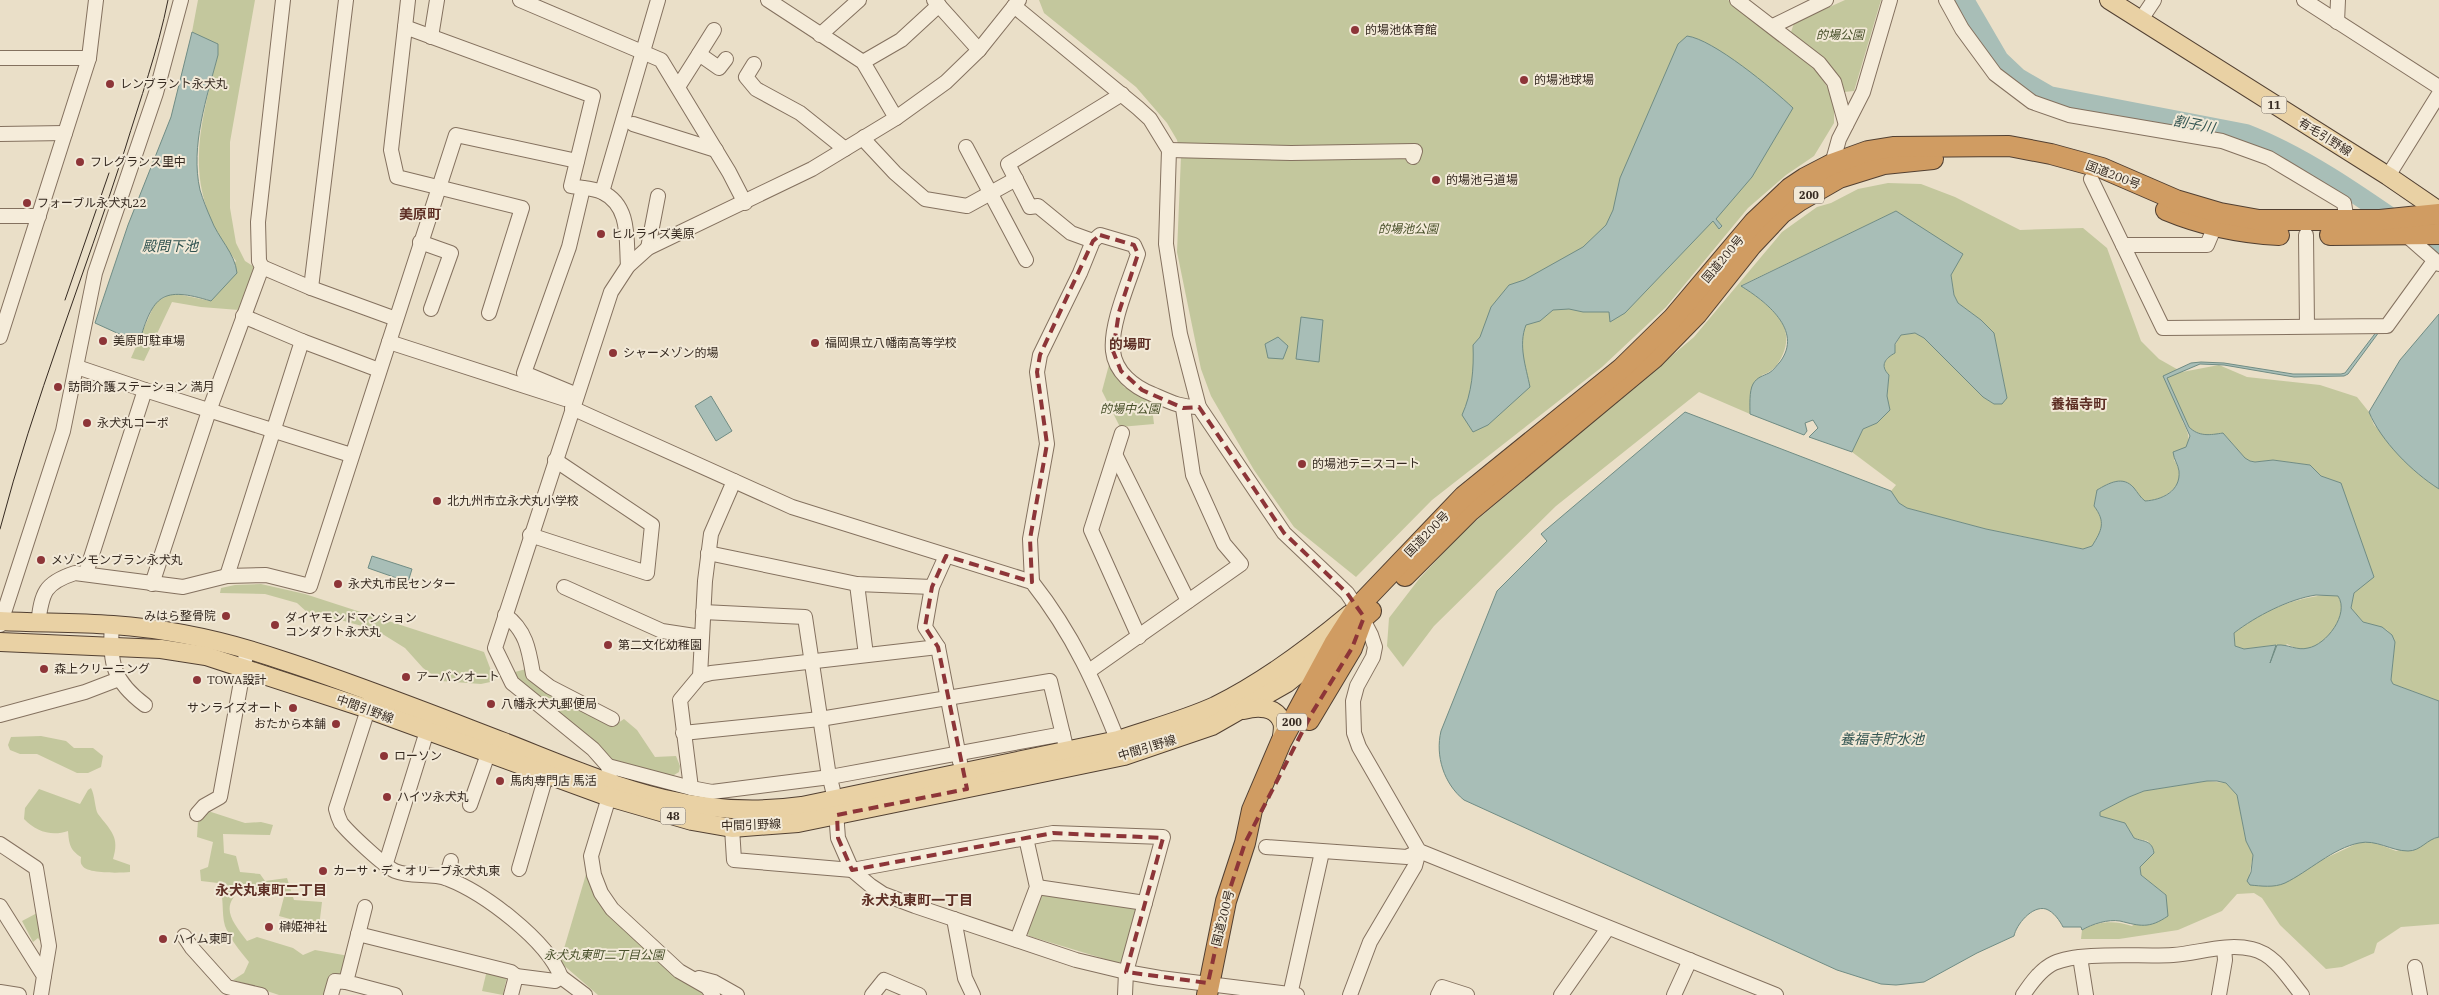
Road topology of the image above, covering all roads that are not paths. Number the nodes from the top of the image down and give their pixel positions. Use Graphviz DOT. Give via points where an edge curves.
graph roads {
  1 [pos="96,0"];
  2 [pos="181,0"];
  3 [pos="283,0"];
  4 [pos="346,0"];
  5 [pos="408,0"];
  6 [pos="437,0"];
  7 [pos="520,0"];
  8 [pos="658,0"];
  9 [pos="859,0"];
  10 [pos="1737,0"];
  11 [pos="1890,0"];
  12 [pos="1946,0"];
  13 [pos="2109,0"];
  14 [pos="2154,0"];
  15 [pos="2304,0"];
  16 [pos="2338,0"];
  17 [pos="772,1"];
  18 [pos="1822,1"];
  19 [pos="936,3"];
  20 [pos="1017,3"];
  21 [pos="2140,21"];
  22 [pos="2337,22"];
  23 [pos="1773,26"];
  24 [pos="405,27"];
  25 [pos="714,30"];
  26 [pos="820,35"];
  27 [pos="431,37"];
  28 [pos="978,50"];
  29 [pos="644,53"];
  30 [pos="699,54"];
  31 [pos="0,58"];
  32 [pos="89,58"];
  33 [pos="726,59"];
  34 [pos="864,62"];
  35 [pos="754,64"];
  36 [pos="678,87"];
  37 [pos="2439,87"];
  38 [pos="1122,94"];
  39 [pos="2439,94"];
  40 [pos="896,118"];
  41 [pos="633,124"];
  42 [pos="1846,125"];
  43 [pos="65,133"];
  44 [pos="0,134"];
  45 [pos="864,137"];
  46 [pos="965,147"];
  47 [pos="845,149"];
  48 [pos="716,150"];
  49 [pos="1169,150"];
  50 [pos="1412,157"];
  51 [pos="577,161"];
  52 [pos="1835,171"];
  53 [pos="2388,176"];
  54 [pos="2091,178"];
  55 [pos="1016,179"];
  56 [pos="438,187"];
  57 [pos="583,188"];
  58 [pos="602,192"];
  59 [pos="990,193"];
  60 [pos="658,196"];
  61 [pos="745,203"];
  62 [pos="2435,213"];
  63 [pos="0,216"];
  64 [pos="39,216"];
  65 [pos="2347,221"];
  66 [pos="2215,226"];
  67 [pos="2439,234"];
  68 [pos="2306,235"];
  69 [pos="2406,235"];
  70 [pos="1093,241"];
  71 [pos="420,242"];
  72 [pos="2123,245"];
  73 [pos="648,248"];
  74 [pos="1026,260"];
  75 [pos="2436,262"];
  76 [pos="628,266"];
  77 [pos="262,267"];
  78 [pos="311,288"];
  79 [pos="7,292"];
  80 [pos="431,309"];
  81 [pos="489,313"];
  82 [pos="243,316"];
  83 [pos="396,319"];
  84 [pos="2307,326"];
  85 [pos="0,338"];
  86 [pos="302,342"];
  87 [pos="389,342"];
  88 [pos="77,367"];
  89 [pos="379,370"];
  90 [pos="145,390"];
  91 [pos="575,401"];
  92 [pos="1199,407"];
  93 [pos="1183,408"];
  94 [pos="209,411"];
  95 [pos="274,431"];
  96 [pos="1122,433"];
  97 [pos="351,455"];
  98 [pos="1116,456"];
  99 [pos="555,460"];
  100 [pos="734,481"];
  101 [pos="530,535"];
  102 [pos="708,553"];
  103 [pos="946,556"];
  104 [pos="86,574"];
  105 [pos="227,576"];
  106 [pos="1032,582"];
  107 [pos="152,584"];
  108 [pos="857,584"];
  109 [pos="564,587"];
  110 [pos="932,587"];
  111 [pos="1188,601"];
  112 [pos="703,612"];
  113 [pos="1360,613"];
  114 [pos="505,615"];
  115 [pos="0,622"];
  116 [pos="38,623"];
  117 [pos="112,624"];
  118 [pos="701,637"];
  119 [pos="1139,637"];
  120 [pos="0,642"];
  121 [pos="1334,644"];
  122 [pos="110,646"];
  123 [pos="938,647"];
  124 [pos="247,649"];
  125 [pos="866,655"];
  126 [pos="811,662"];
  127 [pos="243,667"];
  128 [pos="1090,671"];
  129 [pos="700,676"];
  130 [pos="119,679"];
  131 [pos="374,692"];
  132 [pos="948,696"];
  133 [pos="145,705"];
  134 [pos="368,709"];
  135 [pos="1240,711"];
  136 [pos="0,715"];
  137 [pos="612,719"];
  138 [pos="820,719"];
  139 [pos="427,731"];
  140 [pos="683,733"];
  141 [pos="1065,742"];
  142 [pos="1281,742"];
  143 [pos="1121,748"];
  144 [pos="488,754"];
  145 [pos="958,754"];
  146 [pos="608,766"];
  147 [pos="962,772"];
  148 [pos="546,776"];
  149 [pos="830,777"];
  150 [pos="691,788"];
  151 [pos="610,791"];
  152 [pos="470,805"];
  153 [pos="836,807"];
  154 [pos="197,814"];
  155 [pos="732,828"];
  156 [pos="1026,838"];
  157 [pos="1245,843"];
  158 [pos="0,844"];
  159 [pos="1266,847"];
  160 [pos="1419,851"];
  161 [pos="1322,852"];
  162 [pos="451,861"];
  163 [pos="386,863"];
  164 [pos="519,869"];
  165 [pos="852,870"];
  166 [pos="446,878"];
  167 [pos="1036,887"];
  168 [pos="1145,903"];
  169 [pos="0,906"];
  170 [pos="365,907"];
  171 [pos="954,919"];
  172 [pos="1608,928"];
  173 [pos="358,934"];
  174 [pos="184,936"];
  175 [pos="1017,940"];
  176 [pos="2224,948"];
  177 [pos="2080,957"];
  178 [pos="1690,960"];
  179 [pos="2415,967"];
  180 [pos="1126,972"];
  181 [pos="44,976"];
  182 [pos="516,976"];
  183 [pos="688,976"];
  184 [pos="561,977"];
  185 [pos="346,982"];
  186 [pos="1207,989"];
  187 [pos="0,992"];
  188 [pos="367,992"];
  189 [pos="1565,994"];
  190 [pos="19,995"];
  191 [pos="40,995"];
  192 [pos="261,995"];
  193 [pos="330,995"];
  194 [pos="395,995"];
  195 [pos="511,995"];
  196 [pos="585,995"];
  197 [pos="713,995"];
  198 [pos="738,995"];
  199 [pos="872,995"];
  200 [pos="919,995"];
  201 [pos="973,995"];
  202 [pos="1125,995"];
  203 [pos="1292,995"];
  204 [pos="1350,995"];
  205 [pos="1438,995"];
  206 [pos="1467,995"];
  207 [pos="1674,995"];
  208 [pos="1776,995"];
  209 [pos="2023,995"];
  210 [pos="2086,995"];
  211 [pos="2219,995"];
  212 [pos="2302,995"];
  213 [pos="2420,995"];
  1 -- 32 [label="street"];
  2 -- 88 [label="street" via="156,93 95,273"];
  3 -- 77 [label="street" via="258,222"];
  4 -- 78 [label="street"];
  5 -- 24 [label="street"];
  6 -- 27 [label="street"];
  7 -- 29 [label="street"];
  8 -- 29 [label="street"];
  9 -- 26 [label="street"];
  10 -- 23 [label="street"];
  11 -- 42 [label="street" via="1863,92"];
  12 -- 65 [label="street" via="1962,29 1995,74 2032,102 2069,115 2222,142 2269,158 2344,202"];
  13 -- 21 [label="main road, 有毛引野線 / 11"];
  14 -- 21 [label="street"];
  15 -- 22 [label="street"];
  16 -- 22 [label="street"];
  17 -- 26 [label="street"];
  18 -- 23 [label="street"];
  19 -- 28 [label="street"];
  19 -- 34 [label="street" via="902,40"];
  20 -- 28 [label="street"];
  20 -- 38 [label="street"];
  21 -- 53 [label="main road, 有毛引野線 / 11"];
  22 -- 37 [label="street"];
  23 -- 42 [label="street" via="1819,63 1834,82"];
  24 -- 27 [label="street"];
  24 -- 56 [label="street" via="391,150 397,177"];
  25 -- 30 [label="street"];
  26 -- 34 [label="street"];
  27 -- 51 [label="street" via="593,96"];
  28 -- 40 [label="street" via="946,82"];
  29 -- 36 [label="street" via="661,60"];
  29 -- 58 [label="street"];
  30 -- 33 [label="street" via="720,68"];
  30 -- 36 [label="street"];
  31 -- 32 [label="street"];
  32 -- 43 [label="street"];
  34 -- 40 [label="street"];
  35 -- 47 [label="street" via="746,77 756,89 800,113"];
  36 -- 48 [label="street"];
  38 -- 49 [label="street" via="1150,119"];
  38 -- 55 [label="street" via="1008,164"];
  39 -- 53 [label="street"];
  40 -- 45 [label="street"];
  41 -- 48 [label="street"];
  42 -- 52 [label="street" via="1839,139"];
  43 -- 44 [label="street"];
  43 -- 64 [label="street"];
  45 -- 47 [label="street"];
  45 -- 59 [label="street" via="895,173 925,199 967,206"];
  46 -- 59 [label="street"];
  47 -- 61 [label="street"];
  48 -- 61 [label="street"];
  49 -- 50 [label="street" via="1415,151"];
  49 -- 92 [label="street" via="1166,244 1182,343"];
  51 -- 56 [label="street" via="456,135"];
  51 -- 57 [label="street" via="571,186"];
  52 -- 54 [label="highway, 国道200号 / 200" via="1902,161 1988,158 2031,162"];
  52 -- 65 [label="highway, 国道200号 / 200" via="1868,151 1893,147 2009,146 2102,168 2176,200 2220,213 2259,220"];
  52 -- 113 [label="highway, 国道200号 / 200" via="1782,213 1697,314 1654,358 1470,511"];
  53 -- 62 [label="main road, 有毛引野線 / 11"];
  54 -- 66 [label="highway, 国道200号 / 200" via="2174,213"];
  54 -- 72 [label="street"];
  55 -- 59 [label="street"];
  55 -- 70 [label="street" via="1030,207 1038,206 1071,233"];
  56 -- 71 [label="street"];
  56 -- 81 [label="street" via="522,208"];
  57 -- 58 [label="street"];
  57 -- 91 [label="street" via="569,247 524,372"];
  58 -- 76 [label="street" via="614,201 624,217"];
  59 -- 74 [label="street"];
  60 -- 73 [label="street"];
  61 -- 73 [label="street"];
  62 -- 65 [label="highway, 国道200号 / 200"];
  63 -- 64 [label="street"];
  64 -- 79 [label="street"];
  66 -- 68 [label="highway, 国道200号 / 200" via="2263,234"];
  66 -- 72 [label="street" via="2207,245"];
  67 -- 69 [label="highway, 国道200号 / 200"];
  68 -- 69 [label="highway, 国道200号 / 200"];
  68 -- 84 [label="street"];
  69 -- 75 [label="street"];
  70 -- 93 [label="street" via="1100,235 1134,245 1138,254 1116,327 1113,351 1121,371 1130,383"];
  70 -- 106 [label="street" via="1040,355 1037,372 1047,444 1030,539"];
  71 -- 80 [label="street" via="451,253"];
  71 -- 83 [label="street"];
  72 -- 84 [label="street" via="2163,328"];
  73 -- 76 [label="street"];
  75 -- 84 [label="street" via="2387,326"];
  76 -- 91 [label="street" via="611,292"];
  77 -- 78 [label="street"];
  77 -- 82 [label="street"];
  78 -- 83 [label="street"];
  79 -- 85 [label="street"];
  82 -- 86 [label="street"];
  82 -- 94 [label="street"];
  83 -- 87 [label="street"];
  86 -- 89 [label="street"];
  86 -- 95 [label="street"];
  87 -- 89 [label="street"];
  87 -- 91 [label="street"];
  88 -- 90 [label="street"];
  88 -- 115 [label="street" via="63,431"];
  89 -- 97 [label="street"];
  90 -- 94 [label="street"];
  90 -- 104 [label="street"];
  91 -- 99 [label="street"];
  91 -- 100 [label="street"];
  92 -- 93 [label="street"];
  92 -- 113 [label="street" via="1284,532 1347,594"];
  93 -- 111 [label="street" via="1193,475 1224,544 1241,564"];
  94 -- 95 [label="street"];
  94 -- 107 [label="street"];
  95 -- 97 [label="street"];
  95 -- 105 [label="street"];
  96 -- 98 [label="street"];
  97 -- 105 [label="street" via="310,586 266,575"];
  98 -- 111 [label="street"];
  98 -- 119 [label="street" via="1091,530"];
  99 -- 101 [label="street"];
  99 -- 101 [label="street" via="652,525 646,573"];
  100 -- 102 [label="street" via="711,534"];
  100 -- 103 [label="street" via="792,507"];
  101 -- 114 [label="street"];
  102 -- 108 [label="street"];
  102 -- 112 [label="street"];
  103 -- 106 [label="street"];
  103 -- 110 [label="street"];
  104 -- 107 [label="street"];
  104 -- 116 [label="street" via="75,573 59,578 42,595"];
  105 -- 107 [label="street" via="183,587"];
  106 -- 128 [label="street" via="1057,613"];
  108 -- 110 [label="street"];
  108 -- 125 [label="street"];
  109 -- 118 [label="street" via="662,631"];
  110 -- 123 [label="street" via="925,627"];
  111 -- 119 [label="street"];
  112 -- 118 [label="street"];
  112 -- 126 [label="street" via="805,618"];
  113 -- 121 [label="highway, 国道200号 / 200"];
  113 -- 143 [label="main road, 中間引野線 / 48" via="1277,671 1223,701"];
  113 -- 157 [label="highway, 国道200号 / 200" via="1352,648 1312,713 1264,812"];
  113 -- 160 [label="street" via="1375,647 1374,657 1357,686 1353,701 1354,732 1359,747"];
  114 -- 137 [label="street" via="516,623 525,637 533,674 550,687"];
  114 -- 146 [label="street" via="495,648 512,684 593,749"];
  115 -- 116 [label="main road, 中間引野線 / 48"];
  116 -- 117 [label="main road, 中間引野線 / 48"];
  117 -- 122 [label="street"];
  117 -- 124 [label="main road, 中間引野線 / 48" via="156,629"];
  118 -- 129 [label="street"];
  119 -- 128 [label="street"];
  120 -- 122 [label="main road, 中間引野線 / 48"];
  121 -- 135 [label="main road, 中間引野線 / 48" via="1287,683"];
  121 -- 142 [label="highway, 国道200号 / 200"];
  122 -- 127 [label="main road, 中間引野線 / 48" via="206,656"];
  122 -- 130 [label="street"];
  123 -- 125 [label="street"];
  123 -- 132 [label="street"];
  124 -- 127 [label="street"];
  124 -- 131 [label="main road, 中間引野線 / 48"];
  125 -- 126 [label="street"];
  126 -- 129 [label="street" via="711,672"];
  126 -- 138 [label="street"];
  127 -- 134 [label="main road, 中間引野線 / 48"];
  127 -- 154 [label="street" via="220,797"];
  128 -- 143 [label="street"];
  129 -- 140 [label="street" via="680,700"];
  130 -- 133 [label="street" via="126,691"];
  130 -- 136 [label="street" via="85,692"];
  131 -- 134 [label="street"];
  131 -- 151 [label="main road, 中間引野線 / 48"];
  132 -- 138 [label="street"];
  132 -- 141 [label="street" via="1050,681"];
  132 -- 145 [label="street"];
  134 -- 139 [label="main road, 中間引野線 / 48"];
  134 -- 163 [label="street" via="336,809 341,822"];
  135 -- 142 [label="main road" via="1263,707 1277,715 1282,723"];
  135 -- 143 [label="main road, 中間引野線 / 48" via="1191,734"];
  138 -- 140 [label="street"];
  138 -- 149 [label="street"];
  139 -- 144 [label="main road, 中間引野線 / 48"];
  139 -- 163 [label="street"];
  140 -- 150 [label="street"];
  141 -- 143 [label="main road, 中間引野線 / 48"];
  141 -- 145 [label="street"];
  141 -- 147 [label="main road, 中間引野線 / 48"];
  142 -- 157 [label="highway, 国道200号 / 200" via="1252,810"];
  143 -- 153 [label="main road, 中間引野線 / 48"];
  144 -- 148 [label="main road, 中間引野線 / 48"];
  144 -- 152 [label="street"];
  145 -- 147 [label="street"];
  145 -- 149 [label="street"];
  146 -- 150 [label="street"];
  146 -- 151 [label="street"];
  147 -- 153 [label="main road, 中間引野線 / 48"];
  148 -- 151 [label="main road, 中間引野線 / 48"];
  148 -- 164 [label="street"];
  149 -- 150 [label="street" via="712,792"];
  149 -- 153 [label="street"];
  151 -- 153 [label="main road, 中間引野線 / 48" via="695,807 770,810"];
  151 -- 155 [label="main road, 中間引野線 / 48" via="692,821"];
  151 -- 183 [label="street" via="591,856 601,894 612,909"];
  153 -- 155 [label="main road, 中間引野線 / 48" via="774,826"];
  153 -- 165 [label="street" via="838,838"];
  155 -- 165 [label="street" via="734,860"];
  156 -- 165 [label="street"];
  156 -- 167 [label="street"];
  156 -- 168 [label="street" via="1053,833 1163,838"];
  157 -- 186 [label="highway, 国道200号 / 200" via="1226,901"];
  158 -- 181 [label="street" via="36,868 49,946"];
  159 -- 161 [label="street"];
  160 -- 161 [label="street" via="1407,857"];
  160 -- 172 [label="street"];
  160 -- 204 [label="street" via="1415,866 1370,942"];
  161 -- 203 [label="street"];
  162 -- 166 [label="street"];
  163 -- 166 [label="street" via="395,871"];
  165 -- 171 [label="street" via="883,894"];
  166 -- 184 [label="street" via="506,913 554,962"];
  167 -- 168 [label="street"];
  167 -- 175 [label="street"];
  168 -- 180 [label="street"];
  169 -- 181 [label="street"];
  170 -- 173 [label="street"];
  171 -- 175 [label="street"];
  171 -- 201 [label="street" via="965,978"];
  172 -- 178 [label="street"];
  172 -- 189 [label="street"];
  173 -- 182 [label="street" via="511,972"];
  173 -- 185 [label="street"];
  174 -- 192 [label="street" via="227,987"];
  175 -- 180 [label="street" via="1076,960"];
  176 -- 177 [label="street" via="2172,955"];
  176 -- 211 [label="street"];
  176 -- 212 [label="street" via="2254,949 2272,958"];
  177 -- 209 [label="street" via="2054,963 2033,980"];
  177 -- 210 [label="street"];
  178 -- 207 [label="street"];
  178 -- 208 [label="street"];
  179 -- 213 [label="street"];
  180 -- 186 [label="street"];
  180 -- 202 [label="street"];
  181 -- 191 [label="street"];
  182 -- 184 [label="street" via="555,981"];
  182 -- 195 [label="street"];
  183 -- 197 [label="street" via="707,987"];
  183 -- 198 [label="street" via="714,982"];
  184 -- 196 [label="street"];
  185 -- 188 [label="street"];
  185 -- 193 [label="street" via="335,981"];
  186 -- 203 [label="street"];
  187 -- 190 [label="street"];
  188 -- 194 [label="street"];
  199 -- 200 [label="street" via="884,980"];
  205 -- 206 [label="street" via="1442,987"];
}
